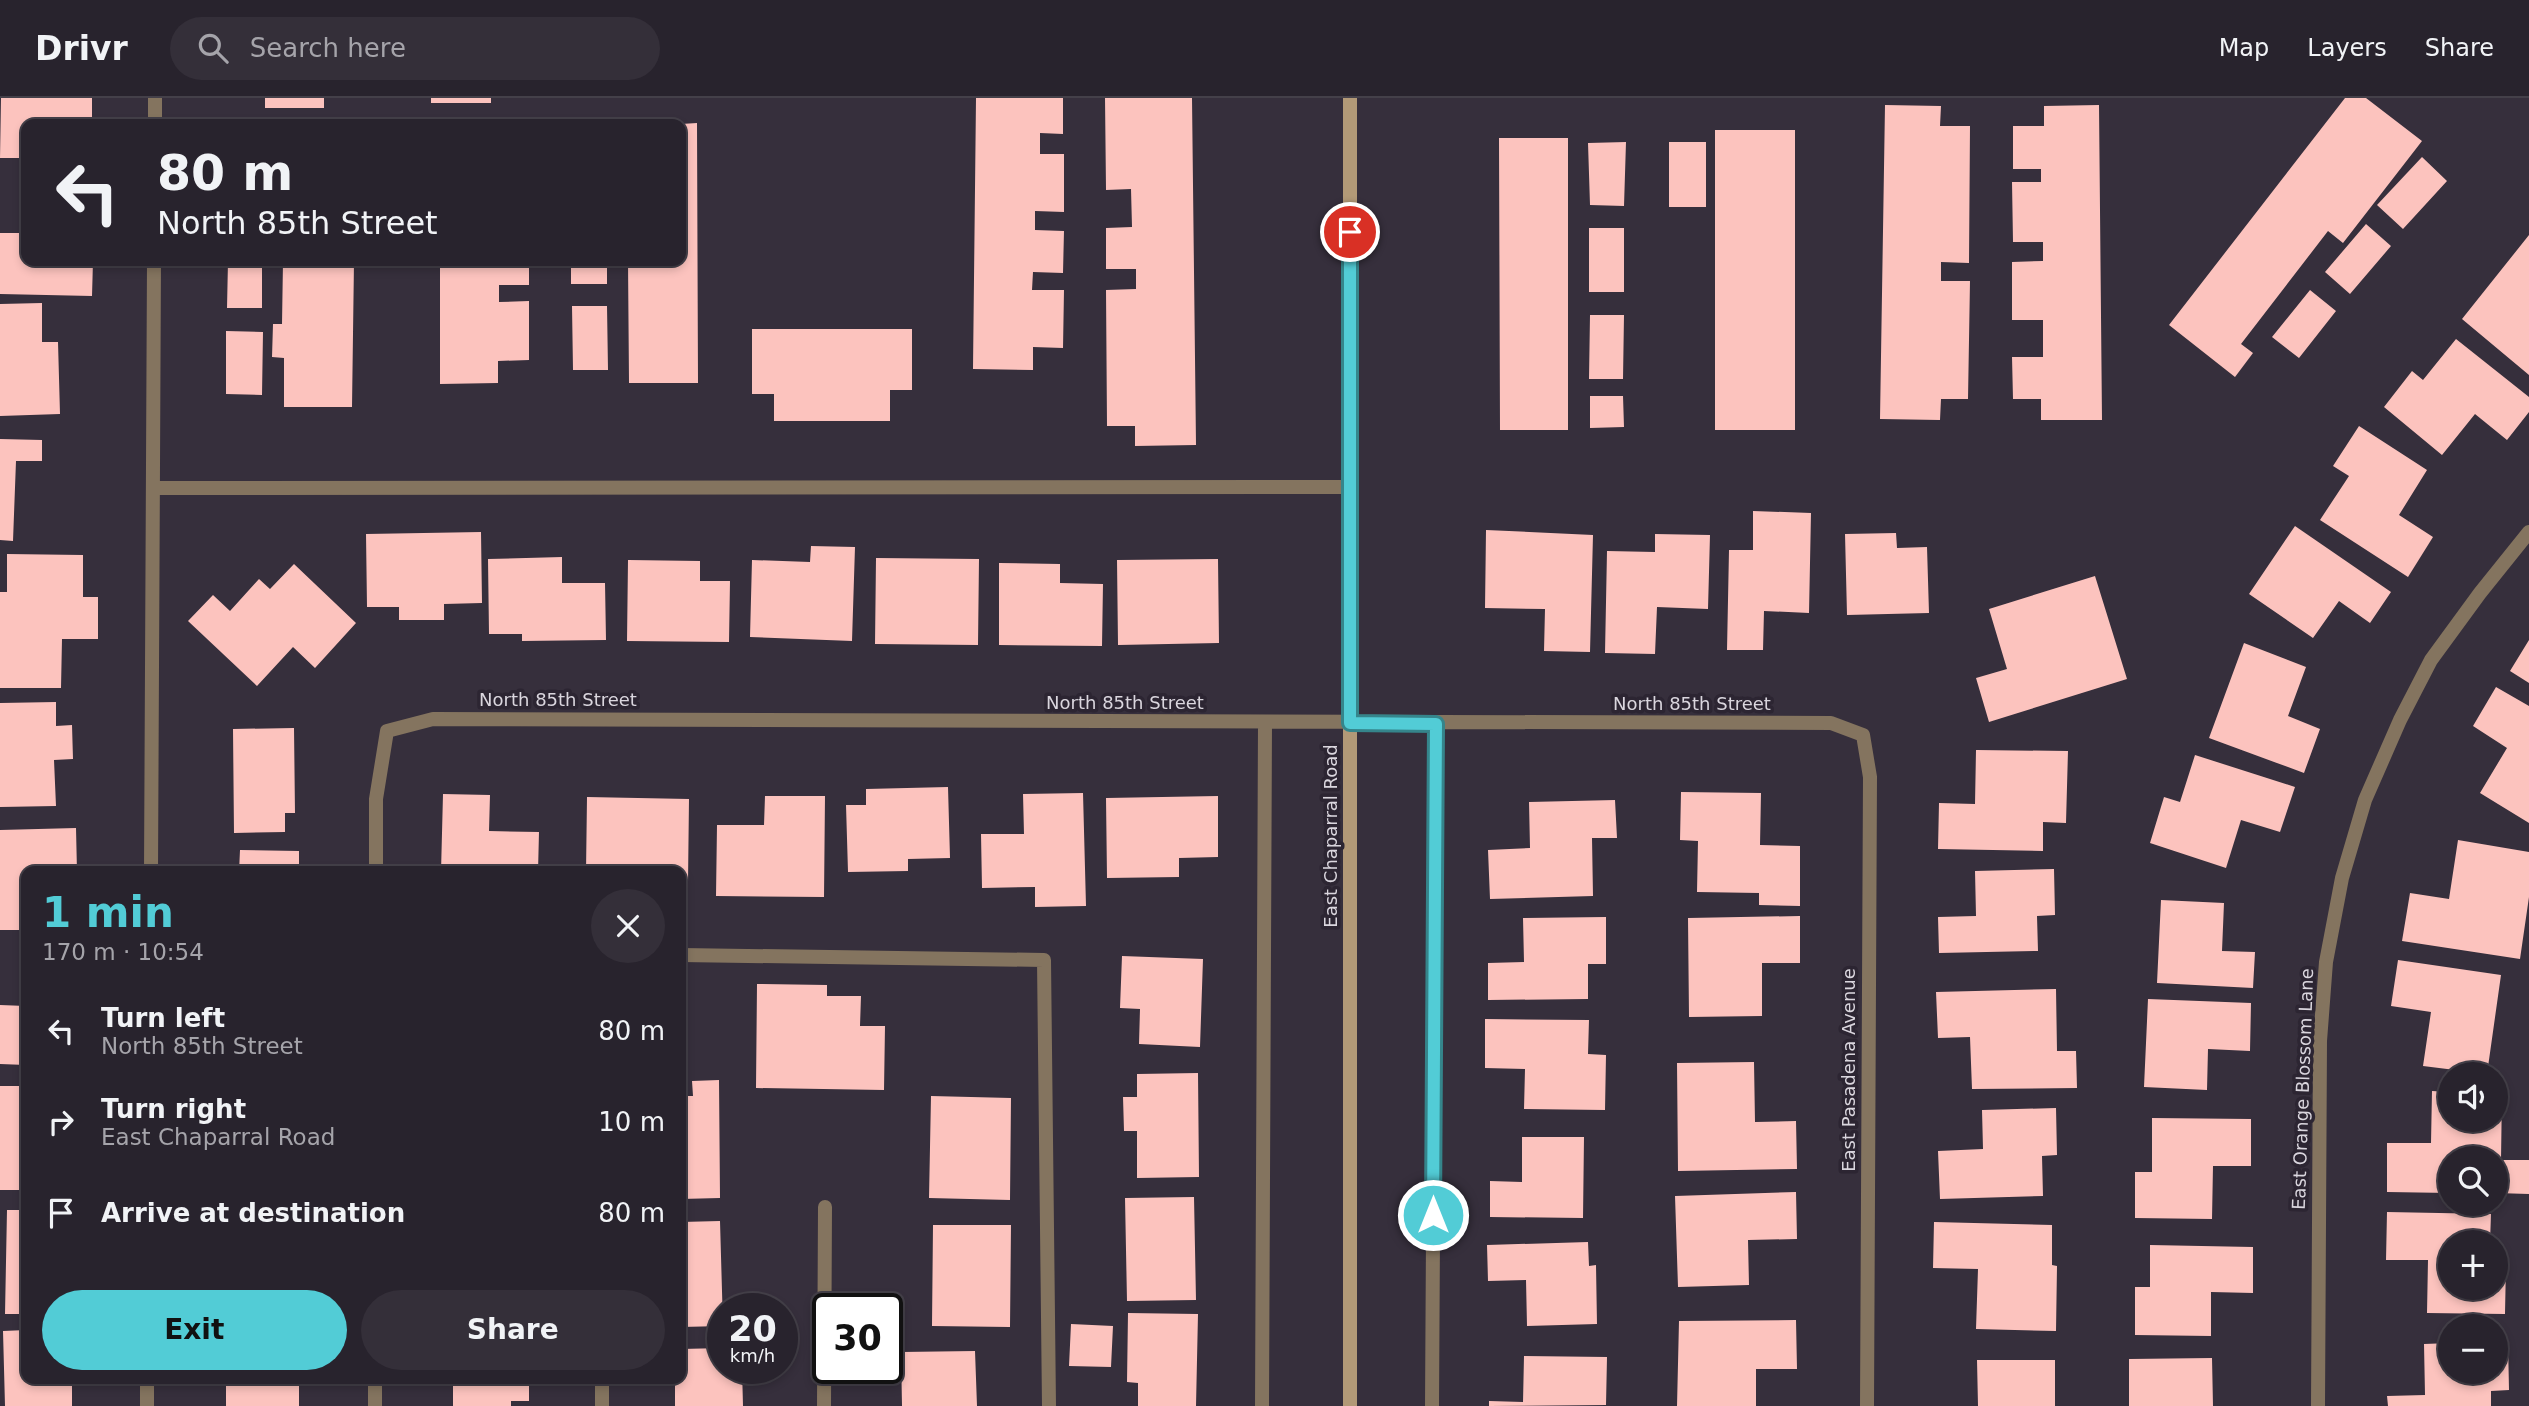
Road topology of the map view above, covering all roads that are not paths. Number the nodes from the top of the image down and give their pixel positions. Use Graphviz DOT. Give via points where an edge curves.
graph roads {
  1 [pos="155,98"];
  2 [pos="1350,98"];
  3 [pos="155,119"];
  4 [pos="155,266"];
  5 [pos="1351,487"];
  6 [pos="153,488"];
  7 [pos="2529,532"];
  8 [pos="1265,723"];
  9 [pos="1350,723"];
  10 [pos="1436,724"];
  11 [pos="1863,734"];
  12 [pos="150,866"];
  13 [pos="376,866"];
  14 [pos="686,955"];
  15 [pos="825,1208"];
  16 [pos="147,1384"];
  17 [pos="374,1384"];
  18 [pos="602,1384"];
  19 [pos="147,1406"];
  20 [pos="374,1406"];
  21 [pos="602,1406"];
  22 [pos="824,1406"];
  23 [pos="1049,1406"];
  24 [pos="1262,1406"];
  25 [pos="1350,1406"];
  26 [pos="1432,1406"];
  27 [pos="1867,1406"];
  28 [pos="2318,1406"];
  1 -- 3 [label="street"];
  2 -- 5 [label="main road, East Chaparral Road"];
  4 -- 6 [label="street"];
  5 -- 6 [label="street"];
  5 -- 9 [label="main road, East Chaparral Road"];
  6 -- 12 [label="street"];
  7 -- 28 [label="street, East Orange Blossom Lane" via="2431,660 2365,800 2342,878 2326,962 2320,1041"];
  8 -- 9 [label="street, North 85th Street"];
  8 -- 13 [label="street, North 85th Street" via="433,719 387,731 376,799"];
  8 -- 24 [label="street"];
  9 -- 10 [label="street, North 85th Street"];
  9 -- 25 [label="main road, East Chaparral Road"];
  10 -- 11 [label="street, North 85th Street" via="1831,723"];
  10 -- 26 [label="street"];
  11 -- 27 [label="street, East Pasadena Avenue" via="1870,777"];
  14 -- 23 [label="street" via="1044,960"];
  15 -- 22 [label="street"];
  16 -- 19 [label="street"];
  17 -- 20 [label="street"];
  18 -- 21 [label="street"];
}
